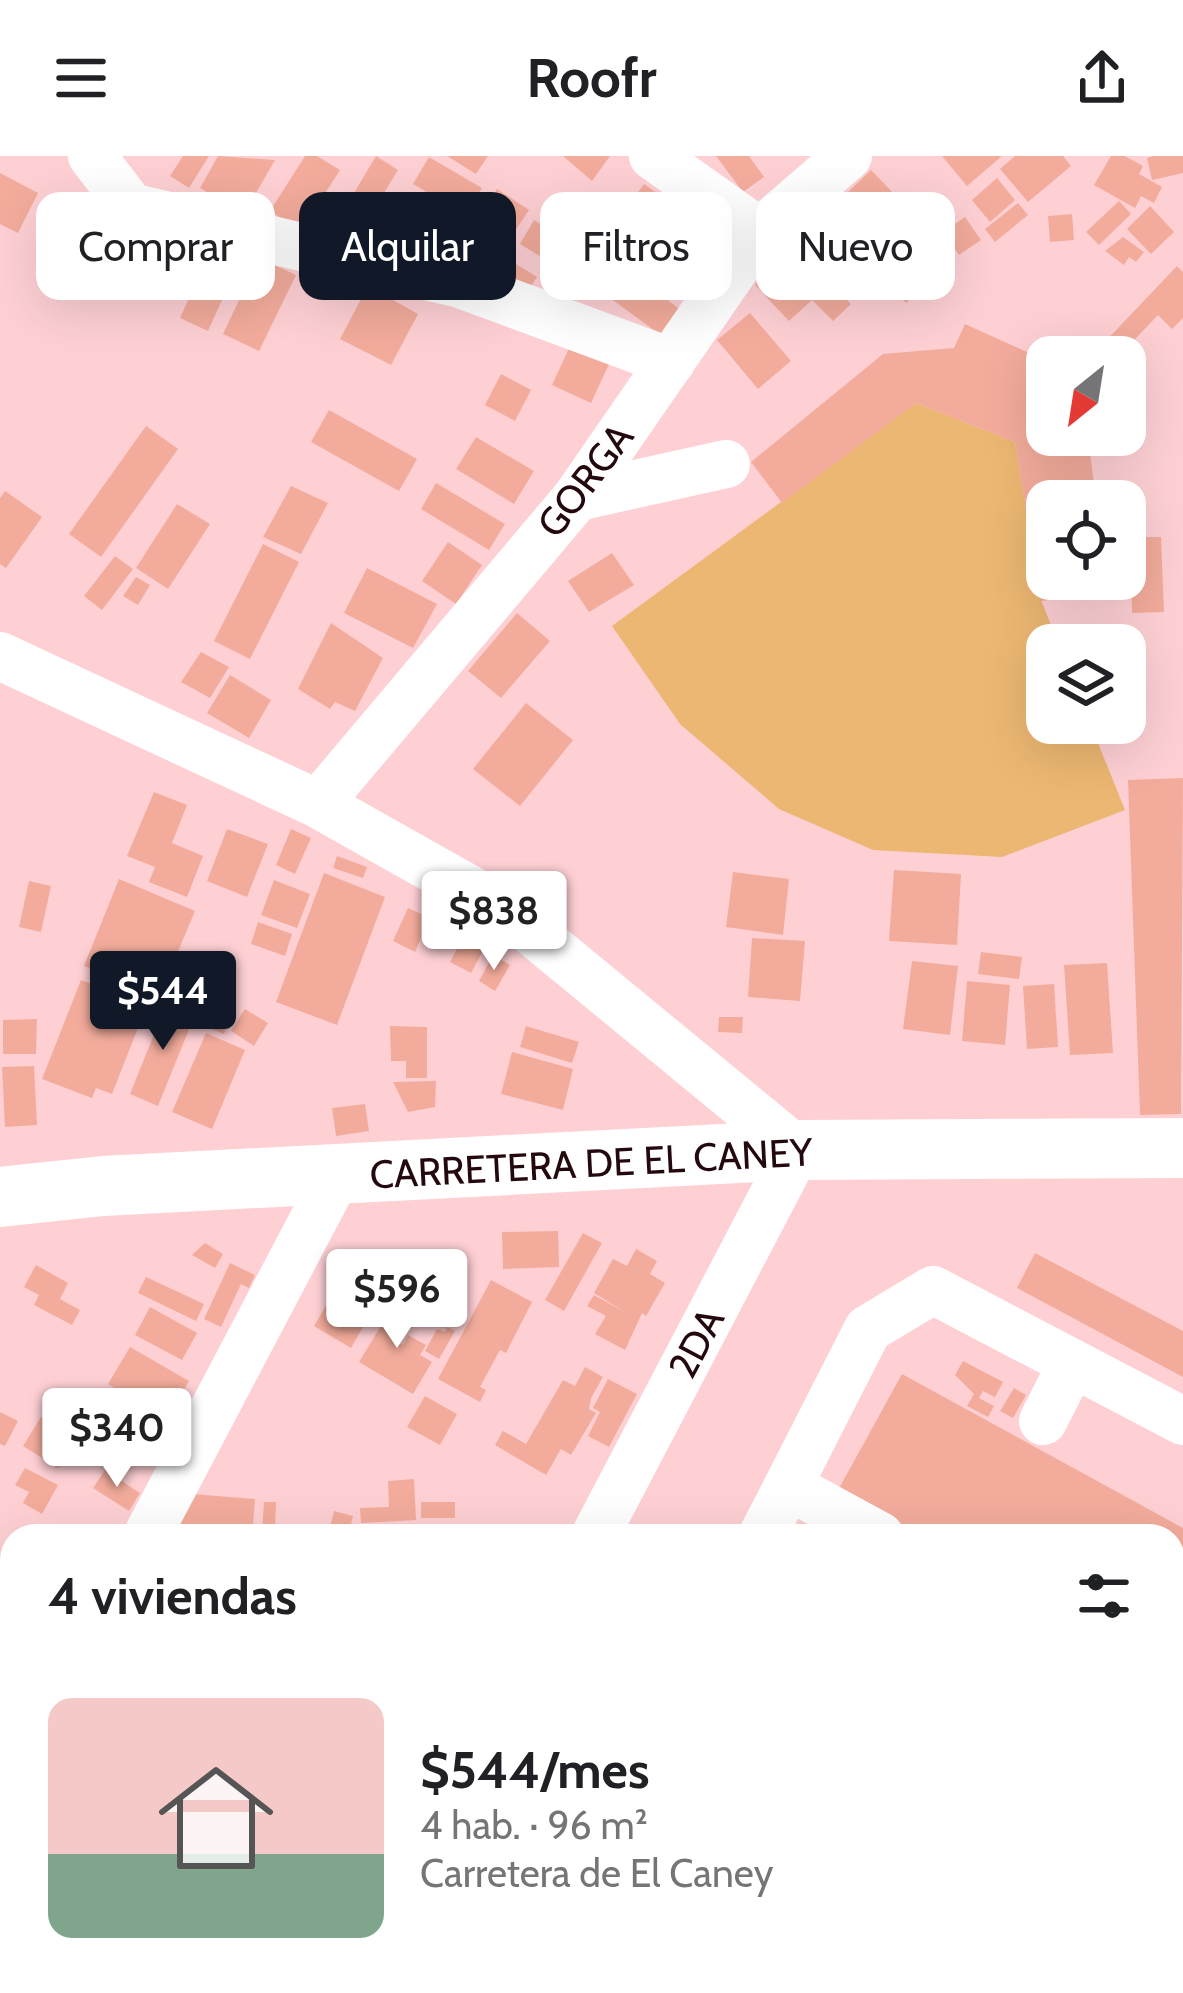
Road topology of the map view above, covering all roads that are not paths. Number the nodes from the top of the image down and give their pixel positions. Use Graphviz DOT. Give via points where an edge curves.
graph roads {
  1 [pos="92,156"];
  2 [pos="653,156"];
  3 [pos="848,156"];
  4 [pos="806,192"];
  5 [pos="756,229"];
  6 [pos="756,238"];
  7 [pos="671,362"];
  8 [pos="726,464"];
  9 [pos="577,497"];
  10 [pos="0,656"];
  11 [pos="318,804"];
  12 [pos="1183,1148"];
  13 [pos="796,1150"];
  14 [pos="336,1177"];
  15 [pos="0,1197"];
  16 [pos="1071,1366"];
  17 [pos="1043,1420"];
  18 [pos="1183,1421"];
  19 [pos="788,1486"];
  20 [pos="153,1524"];
  21 [pos="601,1524"];
  22 [pos="768,1524"];
  23 [pos="858,1524"];
  1 -- 7 [label="street" via="131,207 460,284"];
  2 -- 5 [label="street"];
  3 -- 4 [label="street, GORGA"];
  6 -- 7 [label="street, GORGA"];
  7 -- 9 [label="street, GORGA"];
  8 -- 9 [label="street"];
  9 -- 11 [label="street, GORGA"];
  10 -- 11 [label="street"];
  11 -- 13 [label="street" via="503,908"];
  12 -- 13 [label="main road, CARRETERA DE EL CANEY"];
  13 -- 14 [label="main road, CARRETERA DE EL CANEY"];
  13 -- 21 [label="street, 2DA"];
  14 -- 15 [label="main road, CARRETERA DE EL CANEY"];
  14 -- 20 [label="street"];
  16 -- 17 [label="street"];
  16 -- 18 [label="street"];
  16 -- 19 [label="street" via="932,1290 868,1329"];
  19 -- 22 [label="street"];
  19 -- 23 [label="street"];
}
